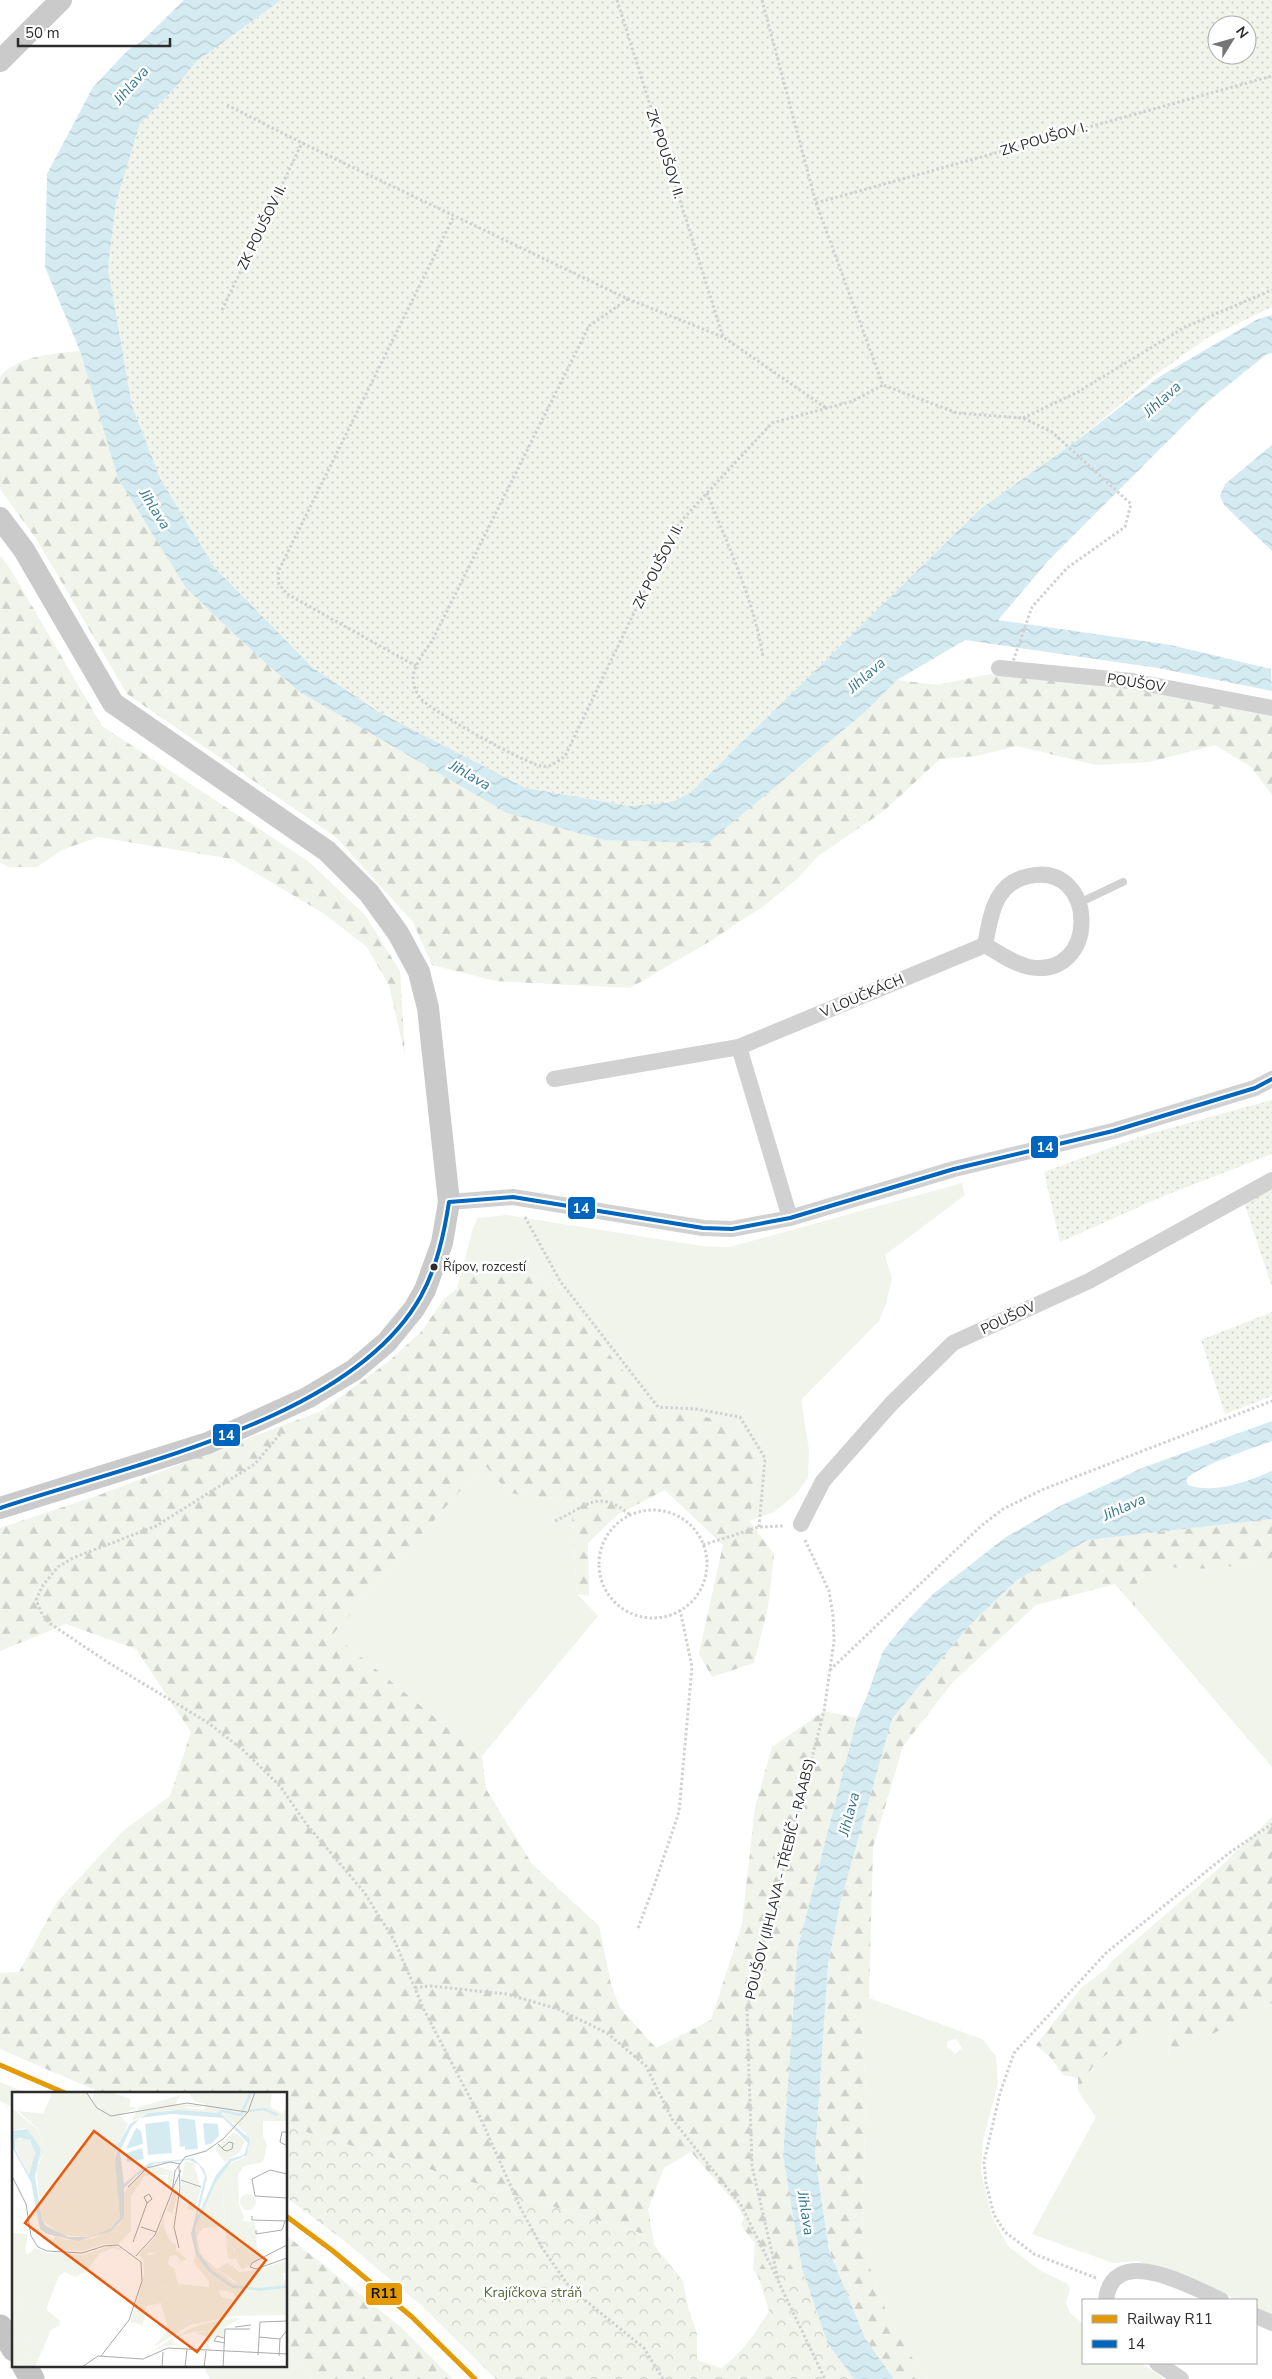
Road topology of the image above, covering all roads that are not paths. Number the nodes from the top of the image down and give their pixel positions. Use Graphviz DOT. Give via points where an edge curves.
graph roads {
  1 [pos="61,0"];
  2 [pos="0,61"];
  3 [pos="0,518"];
  4 [pos="1004,669"];
  5 [pos="1272,708"];
  6 [pos="1124,882"];
  7 [pos="1079,902"];
  8 [pos="985,945"];
  9 [pos="739,1047"];
  10 [pos="554,1079"];
  11 [pos="1272,1079"];
  12 [pos="1272,1084"];
  13 [pos="1254,1088"];
  14 [pos="1272,1180"];
  15 [pos="449,1202"];
  16 [pos="790,1218"];
  17 [pos="0,1508"];
  18 [pos="801,1524"];
  19 [pos="1108,2292"];
  20 [pos="1219,2299"];
  21 [pos="1257,2316"];
  22 [pos="1272,2323"];
  23 [pos="0,2327"];
  24 [pos="12,2346"];
  25 [pos="1158,2364"];
  26 [pos="25,2366"];
  27 [pos="32,2379"];
  28 [pos="1181,2379"];
  1 -- 2 [label="street"];
  3 -- 15 [label="street" via="24,550 113,703 328,851 369,893 398,932 419,972 428,1008"];
  4 -- 5 [label="street, POUŠOV" via="1132,681"];
  6 -- 7 [label="lane"];
  7 -- 8 [label="street" via="1073,892 1055,879 1033,875 1022,878 1007,886 996,899"];
  7 -- 8 [label="street" via="1083,924 1077,945 1052,965 1042,968 1020,965"];
  8 -- 9 [label="street, V LOUČKÁCH"];
  9 -- 10 [label="street, V LOUČKÁCH"];
  9 -- 16 [label="street"];
  11 -- 13 [label="street"];
  12 -- 13 [label="lane"];
  13 -- 16 [label="street" via="1112,1131 954,1169"];
  14 -- 18 [label="street, POUŠOV" via="1089,1281 953,1343 892,1404 823,1481"];
  15 -- 16 [label="street" via="513,1197 703,1228 732,1229"];
  15 -- 17 [label="street" via="442,1243 414,1308 392,1337 354,1370 307,1398 208,1443"];
  19 -- 20 [label="street" via="1118,2277 1132,2271 1144,2271 1160,2274"];
  21 -- 22 [label="street"];
  23 -- 24 [label="main road"];
  25 -- 28 [label="street"];
  26 -- 27 [label="main road"];
}
